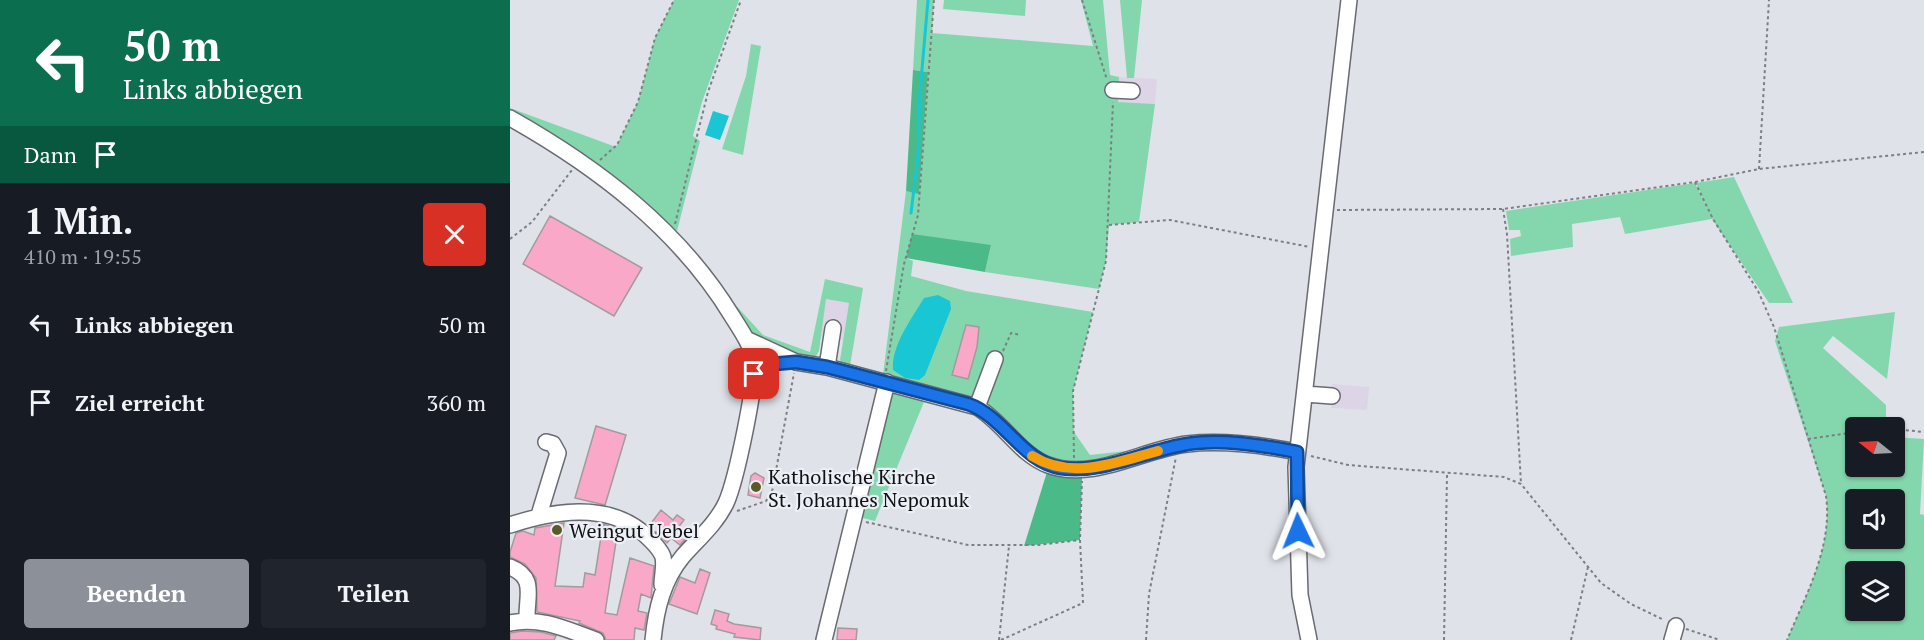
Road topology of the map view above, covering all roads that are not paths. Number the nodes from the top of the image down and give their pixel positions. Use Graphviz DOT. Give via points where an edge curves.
graph roads {
  1 [pos="1349,0"];
  2 [pos="1113,90"];
  3 [pos="1132,91"];
  4 [pos="510,118"];
  5 [pos="833,328"];
  6 [pos="746,339"];
  7 [pos="995,359"];
  8 [pos="796,362"];
  9 [pos="827,367"];
  10 [pos="754,374"];
  11 [pos="886,382"];
  12 [pos="1305,394"];
  13 [pos="1332,396"];
  14 [pos="977,407"];
  15 [pos="546,442"];
  16 [pos="1297,452"];
  17 [pos="539,515"];
  18 [pos="510,525"];
  19 [pos="510,567"];
  20 [pos="662,591"];
  21 [pos="527,620"];
  22 [pos="510,623"];
  23 [pos="596,640"];
  24 [pos="653,640"];
  25 [pos="824,640"];
  26 [pos="1309,640"];
  1 -- 12 [label="street"];
  2 -- 3 [label="street"];
  4 -- 6 [label="street" via="586,164 671,238 720,296"];
  5 -- 9 [label="street"];
  6 -- 8 [label="street"];
  6 -- 10 [label="street" via="754,360"];
  7 -- 14 [label="street"];
  8 -- 9 [label="street"];
  8 -- 10 [label="street" via="773,364"];
  9 -- 11 [label="street"];
  10 -- 20 [label="street" via="726,503 677,564"];
  11 -- 14 [label="street"];
  11 -- 25 [label="street"];
  12 -- 13 [label="street"];
  12 -- 16 [label="street"];
  14 -- 16 [label="street" via="1030,455 1049,465 1078,469 1203,443"];
  15 -- 17 [label="street" via="553,444 558,453"];
  16 -- 26 [label="street" via="1300,595"];
  17 -- 18 [label="street"];
  17 -- 20 [label="street" via="585,512 615,517 633,525 663,558"];
  19 -- 21 [label="street" via="529,582"];
  20 -- 24 [label="street"];
  21 -- 22 [label="street"];
  21 -- 23 [label="street"];
}
